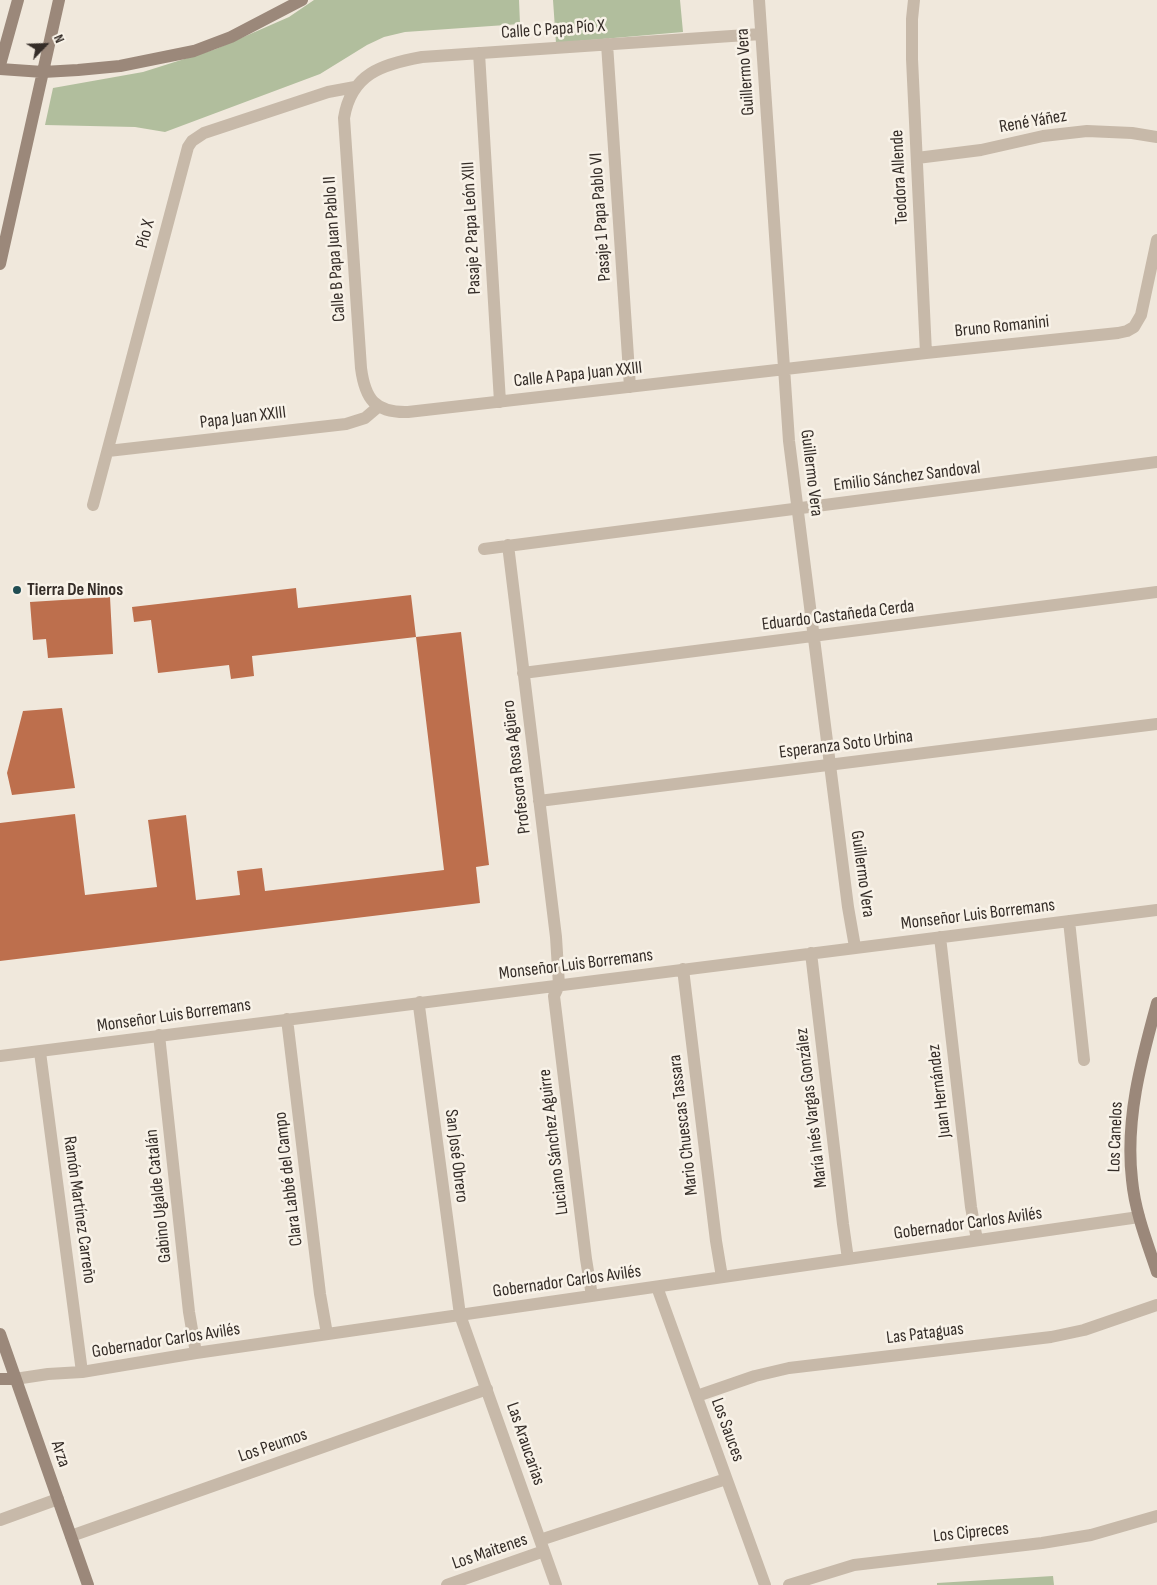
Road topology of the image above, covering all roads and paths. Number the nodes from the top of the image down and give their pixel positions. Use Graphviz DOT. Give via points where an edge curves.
graph roads {
  1 [pos="18,0"];
  2 [pos="59,0"];
  3 [pos="302,0"];
  4 [pos="759,0"];
  5 [pos="914,0"];
  6 [pos="761,34"];
  7 [pos="607,44"];
  8 [pos="479,53"];
  9 [pos="0,65"];
  10 [pos="0,69"];
  11 [pos="43,72"];
  12 [pos="355,87"];
  13 [pos="1157,137"];
  14 [pos="916,158"];
  15 [pos="1157,240"];
  16 [pos="0,264"];
  17 [pos="926,353"];
  18 [pos="783,369"];
  19 [pos="630,387"];
  20 [pos="500,402"];
  21 [pos="378,407"];
  22 [pos="108,451"];
  23 [pos="1157,462"];
  24 [pos="93,505"];
  25 [pos="798,508"];
  26 [pos="508,546"];
  27 [pos="484,549"];
  28 [pos="1157,592"];
  29 [pos="814,637"];
  30 [pos="524,673"];
  31 [pos="1157,724"];
  32 [pos="830,764"];
  33 [pos="539,801"];
  34 [pos="1157,910"];
  35 [pos="1069,921"];
  36 [pos="940,937"];
  37 [pos="855,948"];
  38 [pos="811,953"];
  39 [pos="683,969"];
  40 [pos="559,985"];
  41 [pos="420,1002"];
  42 [pos="1157,1003"];
  43 [pos="287,1019"];
  44 [pos="159,1035"];
  45 [pos="40,1052"];
  46 [pos="0,1056"];
  47 [pos="1084,1060"];
  48 [pos="1139,1217"];
  49 [pos="976,1240"];
  50 [pos="848,1259"];
  51 [pos="1157,1272"];
  52 [pos="722,1277"];
  53 [pos="657,1287"];
  54 [pos="592,1296"];
  55 [pos="1157,1306"];
  56 [pos="460,1315"];
  57 [pos="0,1334"];
  58 [pos="327,1334"];
  59 [pos="196,1353"];
  60 [pos="82,1372"];
  61 [pos="0,1379"];
  62 [pos="15,1379"];
  63 [pos="487,1389"];
  64 [pos="697,1396"];
  65 [pos="726,1479"];
  66 [pos="58,1500"];
  67 [pos="1157,1516"];
  68 [pos="0,1520"];
  69 [pos="71,1536"];
  70 [pos="542,1546"];
  71 [pos="88,1585"];
  72 [pos="447,1585"];
  73 [pos="556,1585"];
  74 [pos="765,1585"];
  75 [pos="789,1585"];
  1 -- 9 [label="street"];
  2 -- 11 [label="street"];
  3 -- 11 [label="street" via="231,37 194,51 120,66"];
  4 -- 6 [label="street, Guillermo Vera"];
  5 -- 14 [label="street, Teodora Allende" via="912,59"];
  6 -- 7 [label="street, Calle C Papa Pío X"];
  6 -- 18 [label="street, Guillermo Vera"];
  7 -- 8 [label="street, Calle C Papa Pío X"];
  7 -- 19 [label="street, Pasaje 1 Papa Pablo VI"];
  8 -- 12 [label="street, Calle C Papa Pío X" via="401,60 374,71"];
  8 -- 20 [label="street, Pasaje 2 Papa León XIII"];
  10 -- 11 [label="street"];
  11 -- 16 [label="street"];
  12 -- 21 [label="street, Calle B Papa Juan Pablo II" via="344,118 361,368 365,389"];
  12 -- 22 [label="street, Pío X" via="328,92 204,133 192,141"];
  13 -- 14 [label="street, René Yáñez" via="1087,130 981,150"];
  14 -- 17 [label="street, Teodora Allende"];
  15 -- 17 [label="street, Bruno Romanini" via="1141,316 1127,331"];
  17 -- 18 [label="street, Bruno Romanini"];
  18 -- 19 [label="street, Calle A Papa Juan XXIII"];
  18 -- 25 [label="street, Guillermo Vera" via="788,441"];
  19 -- 20 [label="street, Calle A Papa Juan XXIII"];
  20 -- 21 [label="street, Calle A Papa Juan XXIII" via="408,412 390,412"];
  21 -- 22 [label="street, Papa Juan XXIII" via="365,418 346,424"];
  22 -- 24 [label="street, Pío X"];
  23 -- 25 [label="street, Emilio Sánchez Sandoval"];
  25 -- 26 [label="street, Emilio Sánchez Sandoval"];
  25 -- 29 [label="street, Guillermo Vera"];
  26 -- 27 [label="street, Emilio Sánchez Sandoval"];
  26 -- 30 [label="street, Profesora Rosa Agüero"];
  28 -- 29 [label="street, Eduardo Castañeda Cerda"];
  29 -- 30 [label="street, Eduardo Castañeda Cerda"];
  29 -- 32 [label="street, Guillermo Vera"];
  30 -- 33 [label="street, Profesora Rosa Agüero"];
  31 -- 32 [label="street, Esperanza Soto Urbina"];
  32 -- 33 [label="street, Esperanza Soto Urbina"];
  32 -- 37 [label="street, Guillermo Vera"];
  33 -- 40 [label="street, Profesora Rosa Agüero"];
  34 -- 35 [label="street, Monseñor Luis Borremans"];
  35 -- 36 [label="street, Monseñor Luis Borremans"];
  35 -- 47 [label="street"];
  36 -- 37 [label="street, Monseñor Luis Borremans"];
  36 -- 49 [label="street, Juan Hernández"];
  37 -- 38 [label="street, Monseñor Luis Borremans"];
  38 -- 39 [label="street, Monseñor Luis Borremans"];
  38 -- 50 [label="street, María Inés Vargas González"];
  39 -- 40 [label="street, Monseñor Luis Borremans"];
  39 -- 52 [label="street, Mario Chuescas Tassara"];
  40 -- 41 [label="street, Monseñor Luis Borremans"];
  40 -- 54 [label="street, Luciano Sánchez Aguirre" via="554,996"];
  41 -- 43 [label="street, Monseñor Luis Borremans"];
  41 -- 56 [label="street, San José Obrero"];
  42 -- 48 [label="street, Los Canelos" via="1131,1118 1132,1181"];
  43 -- 44 [label="street, Monseñor Luis Borremans"];
  43 -- 58 [label="street, Clara Labbé del Campo"];
  44 -- 45 [label="street, Monseñor Luis Borremans"];
  44 -- 59 [label="street, Gabino Ugalde Catalán"];
  45 -- 46 [label="street, Monseñor Luis Borremans"];
  45 -- 60 [label="street, Ramón Martínez Carreño"];
  48 -- 49 [label="street, Gobernador Carlos Avilés"];
  48 -- 51 [label="street, Los Canelos"];
  49 -- 50 [label="street, Gobernador Carlos Avilés"];
  50 -- 52 [label="street, Gobernador Carlos Avilés"];
  52 -- 53 [label="street, Gobernador Carlos Avilés"];
  53 -- 54 [label="street, Gobernador Carlos Avilés"];
  53 -- 64 [label="street, Los Sauces"];
  54 -- 56 [label="street, Gobernador Carlos Avilés"];
  55 -- 64 [label="street, Las Pataguas" via="1084,1330 1051,1337 789,1368"];
  56 -- 58 [label="street, Gobernador Carlos Avilés"];
  56 -- 63 [label="street, Las Araucarias"];
  57 -- 62 [label="street, Arza"];
  58 -- 59 [label="street, Gobernador Carlos Avilés"];
  59 -- 60 [label="street, Gobernador Carlos Avilés"];
  60 -- 62 [label="street, Gobernador Carlos Avilés"];
  61 -- 62 [label="street, Gobernador Carlos Avilés"];
  62 -- 66 [label="street, Arza"];
  63 -- 69 [label="street, Los Peumos"];
  63 -- 70 [label="street, Las Araucarias"];
  64 -- 65 [label="street, Los Sauces"];
  65 -- 70 [label="street"];
  65 -- 74 [label="street, Los Sauces"];
  66 -- 68 [label="street"];
  66 -- 69 [label="street, Arza"];
  67 -- 75 [label="street, Los Cipreces" via="1091,1535 1042,1543 854,1565"];
  69 -- 71 [label="street, Arza"];
  70 -- 72 [label="street, Los Maitenes"];
  70 -- 73 [label="street, Las Araucarias"];
}
